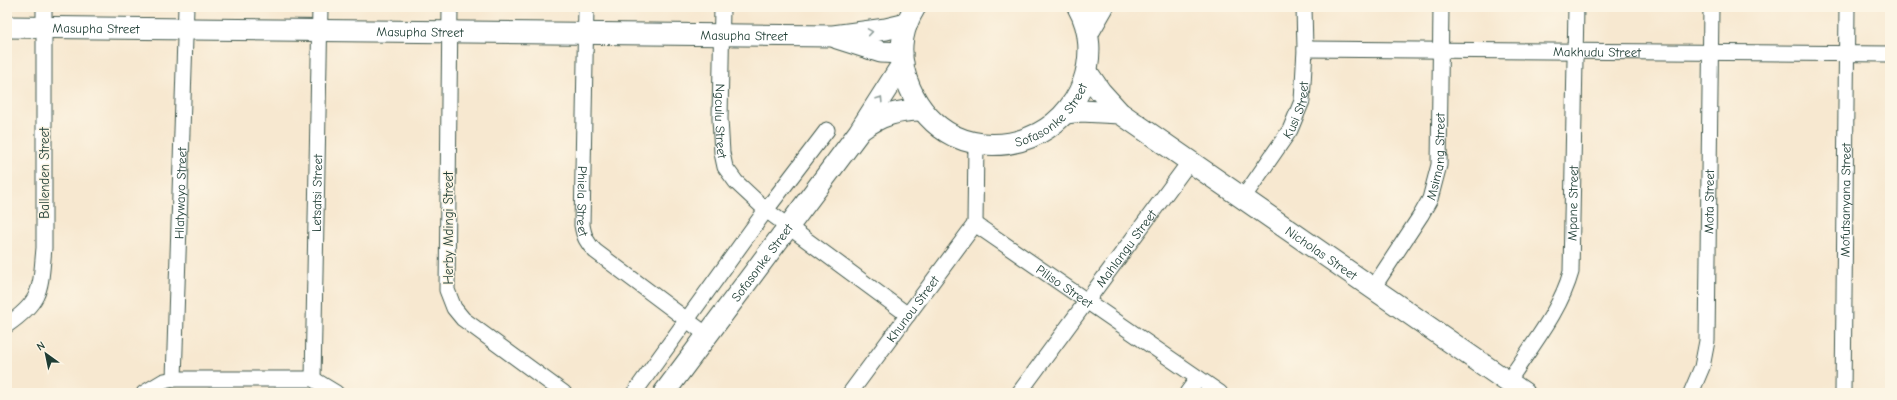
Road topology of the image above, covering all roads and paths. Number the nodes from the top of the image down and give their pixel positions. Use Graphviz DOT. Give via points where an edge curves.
graph roads {
  1 [pos="186,7"];
  2 [pos="320,7"];
  3 [pos="450,7"];
  4 [pos="586,7"];
  5 [pos="722,7"];
  6 [pos="1078,7"];
  7 [pos="1102,7"];
  8 [pos="1304,7"];
  9 [pos="1441,7"];
  10 [pos="1576,7"];
  11 [pos="1711,7"];
  12 [pos="1847,7"];
  13 [pos="911,16"];
  14 [pos="44,17"];
  15 [pos="7,27"];
  16 [pos="186,29"];
  17 [pos="320,30"];
  18 [pos="449,32"];
  19 [pos="1088,33"];
  20 [pos="586,34"];
  21 [pos="721,35"];
  22 [pos="833,36"];
  23 [pos="1305,49"];
  24 [pos="1441,50"];
  25 [pos="1575,51"];
  26 [pos="1710,53"];
  27 [pos="1846,54"];
  28 [pos="1890,54"];
  29 [pos="903,58"];
  30 [pos="1087,72"];
  31 [pos="922,110"];
  32 [pos="1120,112"];
  33 [pos="1066,113"];
  34 [pos="827,130"];
  35 [pos="859,132"];
  36 [pos="976,143"];
  37 [pos="1190,162"];
  38 [pos="1243,198"];
  39 [pos="766,210"];
  40 [pos="975,224"];
  41 [pos="788,227"];
  42 [pos="1373,288"];
  43 [pos="1087,301"];
  44 [pos="908,315"];
  45 [pos="687,319"];
  46 [pos="7,325"];
  47 [pos="707,335"];
  48 [pos="1198,378"];
  49 [pos="174,379"];
  50 [pos="313,379"];
  51 [pos="1516,387"];
  52 [pos="144,393"];
  53 [pos="336,393"];
  54 [pos="564,393"];
  55 [pos="634,393"];
  56 [pos="664,393"];
  57 [pos="850,393"];
  58 [pos="1019,393"];
  59 [pos="1187,393"];
  60 [pos="1220,393"];
  61 [pos="1691,393"];
  62 [pos="1843,393"];
  1 -- 16 [label="street, Hlatywayo Street"];
  2 -- 17 [label="street, Letsatsi Street"];
  3 -- 18 [label="street, Herby Mdingi Street"];
  4 -- 20 [label="street, Phiela Street"];
  5 -- 21 [label="street, Ngculu Street"];
  6 -- 19 [label="street, Sofasonke Street"];
  7 -- 19 [label="street"];
  8 -- 23 [label="street, Kusi Street"];
  9 -- 24 [label="street, Msimang Street"];
  10 -- 25 [label="street, Mpane Street"];
  11 -- 26 [label="street, Mota Street"];
  12 -- 27 [label="street, Mofutsanyana Street"];
  22 -- 13 [label="street, Masupha Street, one-way" via="873,31"];
  13 -- 29 [label="street, Sofasonke Street"];
  14 -- 15 [label="street, Masupha Street"];
  14 -- 16 [label="street, Masupha Street"];
  14 -- 46 [label="street, Ballenden Street" via="44,248 41,282 32,305"];
  16 -- 17 [label="street, Masupha Street"];
  16 -- 49 [label="street, Hlatywayo Street"];
  17 -- 18 [label="street, Masupha Street"];
  17 -- 50 [label="street, Letsatsi Street"];
  18 -- 20 [label="street, Masupha Street"];
  18 -- 54 [label="street, Herby Mdingi Street" via="447,290 454,308 463,319"];
  19 -- 30 [label="street, Sofasonke Street" via="1090,53"];
  20 -- 21 [label="street, Masupha Street"];
  20 -- 45 [label="street, Phiela Street" via="582,226 584,235 595,251"];
  21 -- 22 [label="street, Masupha Street"];
  21 -- 39 [label="street, Ngculu Street" via="720,119 725,167 736,182"];
  22 -- 29 [label="street, Masupha Street"];
  23 -- 24 [label="street, Makhudu Street"];
  23 -- 38 [label="street, Kusi Street" via="1302,101 1298,115"];
  24 -- 25 [label="street, Makhudu Street"];
  24 -- 42 [label="street, Msimang Street" via="1439,165 1434,184 1421,215"];
  25 -- 26 [label="street, Makhudu Street"];
  25 -- 51 [label="street, Mpane Street" via="1571,272 1567,287"];
  26 -- 27 [label="street, Makhudu Street"];
  26 -- 61 [label="street, Mota Street" via="1707,341 1702,368"];
  27 -- 28 [label="street, Makhudu Street"];
  27 -- 62 [label="street, Mofutsanyana Street"];
  29 -- 31 [label="street, Sofasonke Street" via="908,86"];
  35 -- 29 [label="street, Sofasonke Street, one-way"];
  30 -- 32 [label="street, Nicholas Street" via="1100,91"];
  30 -- 33 [label="street, Sofasonke Street" via="1079,94"];
  31 -- 35 [label="street, Sofasonke Street" via="893,113 869,124"];
  31 -- 36 [label="street, Sofasonke Street" via="954,136"];
  32 -- 33 [label="street"];
  32 -- 37 [label="street, Nicholas Street"];
  33 -- 36 [label="street, Sofasonke Street" via="1047,130 1025,141 1000,145"];
  34 -- 39 [label="street"];
  35 -- 41 [label="street, Sofasonke Street"];
  36 -- 40 [label="street"];
  37 -- 38 [label="street, Nicholas Street"];
  37 -- 43 [label="street, Mahlangu Street"];
  38 -- 42 [label="street, Nicholas Street"];
  39 -- 41 [label="street, Ngculu Street"];
  39 -- 45 [label="street"];
  40 -- 43 [label="street, Piliso Street"];
  40 -- 44 [label="street, Khunou Street"];
  41 -- 44 [label="street, Ngculu Street"];
  41 -- 47 [label="street, Sofasonke Street"];
  42 -- 51 [label="street, Nicholas Street"];
  43 -- 48 [label="street, Piliso Street"];
  43 -- 58 [label="street, Mahlangu Street"];
  44 -- 57 [label="street, Khunou Street"];
  45 -- 47 [label="street, Phiela Street"];
  45 -- 55 [label="street"];
  47 -- 56 [label="street, Sofasonke Street"];
  48 -- 59 [label="street"];
  48 -- 60 [label="street, Piliso Street"];
  49 -- 50 [label="street"];
  49 -- 52 [label="street" via="164,381"];
  50 -- 53 [label="street"];
}
